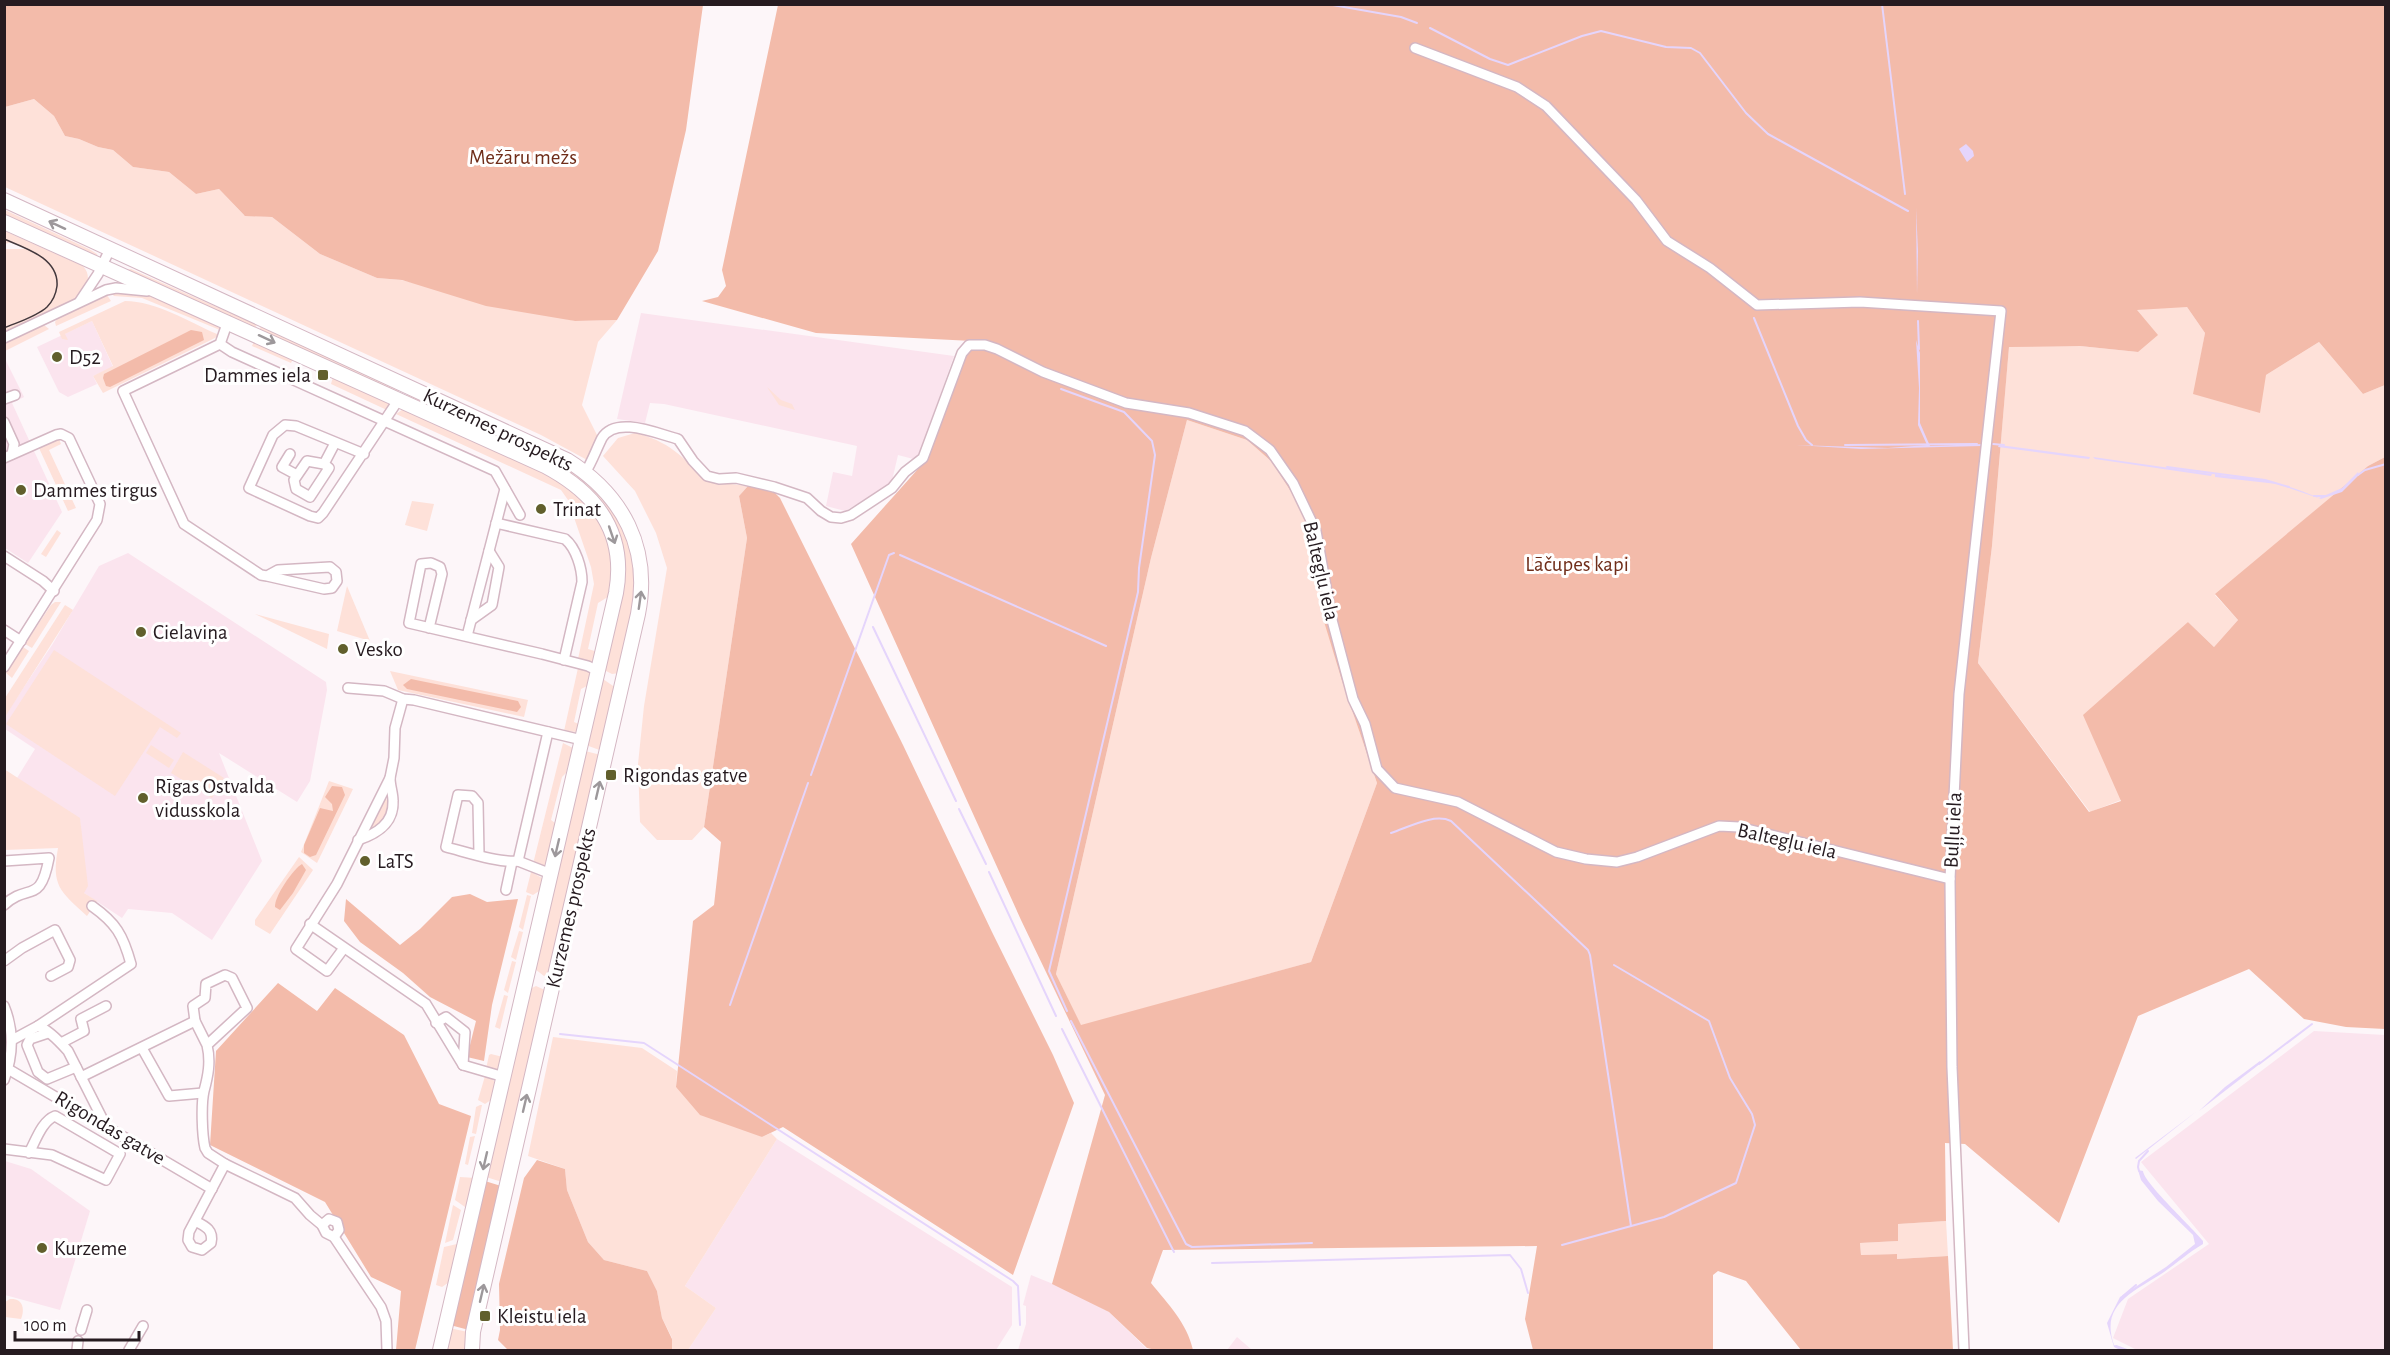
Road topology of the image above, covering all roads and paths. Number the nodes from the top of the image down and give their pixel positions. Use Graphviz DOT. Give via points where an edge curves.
graph roads {
  1 [pos="1414,48"];
  2 [pos="4,200"];
  3 [pos="4,222"];
  4 [pos="110,249"];
  5 [pos="102,265"];
  6 [pos="175,298"];
  7 [pos="78,303"];
  8 [pos="228,321"];
  9 [pos="4,338"];
  10 [pos="220,344"];
  11 [pos="406,386"];
  12 [pos="15,395"];
  13 [pos="4,399"];
  14 [pos="399,399"];
  15 [pos="386,421"];
  16 [pos="4,422"];
  17 [pos="335,443"];
  18 [pos="290,454"];
  19 [pos="364,454"];
  20 [pos="8,456"];
  21 [pos="324,464"];
  22 [pos="585,473"];
  23 [pos="297,475"];
  24 [pos="505,489"];
  25 [pos="520,515"];
  26 [pos="496,523"];
  27 [pos="489,551"];
  28 [pos="4,556"];
  29 [pos="267,576"];
  30 [pos="54,591"];
  31 [pos="471,620"];
  32 [pos="429,628"];
  33 [pos="4,630"];
  34 [pos="467,636"];
  35 [pos="21,641"];
  36 [pos="564,660"];
  37 [pos="4,667"];
  38 [pos="598,671"];
  39 [pos="622,682"];
  40 [pos="348,688"];
  41 [pos="403,699"];
  42 [pos="548,732"];
  43 [pos="582,740"];
  44 [pos="390,778"];
  45 [pos="358,840"];
  46 [pos="479,855"];
  47 [pos="4,861"];
  48 [pos="515,861"];
  49 [pos="551,874"];
  50 [pos="1950,879"];
  51 [pos="506,890"];
  52 [pos="4,905"];
  53 [pos="92,906"];
  54 [pos="310,924"];
  55 [pos="344,948"];
  56 [pos="4,961"];
  57 [pos="51,976"];
  58 [pos="528,979"];
  59 [pos="553,984"];
  60 [pos="4,1006"];
  61 [pos="106,1006"];
  62 [pos="195,1021"];
  63 [pos="436,1023"];
  64 [pos="38,1026"];
  65 [pos="48,1033"];
  66 [pos="12,1040"];
  67 [pos="61,1043"];
  68 [pos="207,1045"];
  69 [pos="142,1048"];
  70 [pos="463,1065"];
  71 [pos="76,1067"];
  72 [pos="9,1068"];
  73 [pos="81,1077"];
  74 [pos="504,1077"];
  75 [pos="4,1080"];
  76 [pos="203,1093"];
  77 [pos="106,1126"];
  78 [pos="4,1149"];
  79 [pos="29,1153"];
  80 [pos="225,1164"];
  81 [pos="212,1189"];
  82 [pos="195,1221"];
  83 [pos="322,1225"];
  84 [pos="334,1237"];
  85 [pos="87,1310"];
  86 [pos="143,1326"];
  87 [pos="81,1330"];
  88 [pos="129,1350"];
  89 [pos="387,1350"];
  90 [pos="440,1350"];
  91 [pos="472,1350"];
  92 [pos="1964,1350"];
  1 -- 50 [label="street, Buļļu iela" via="1517,87 1546,106 1636,200 1667,241 1757,305 1860,302 2001,311 1959,694"];
  4 -- 2 [label="main road, Kurzemes prospekts, one-way"];
  3 -- 5 [label="main road, Kurzemes prospekts"];
  4 -- 5 [label="street"];
  4 -- 11 [label="main road, Kurzemes prospekts"];
  5 -- 6 [label="main road, Kurzemes prospekts"];
  5 -- 7 [label="street"];
  6 -- 7 [label="street" via="116,288"];
  6 -- 8 [label="main road, Kurzemes prospekts"];
  7 -- 9 [label="street"];
  8 -- 10 [label="street"];
  8 -- 14 [label="main road, Kurzemes prospekts, one-way"];
  10 -- 15 [label="street"];
  10 -- 29 [label="street" via="123,391 184,524 256,573"];
  11 -- 14 [label="main road"];
  11 -- 22 [label="main road, Kurzemes prospekts" via="547,450"];
  12 -- 13 [label="street"];
  14 -- 15 [label="street"];
  14 -- 38 [label="main road, Kurzemes prospekts, one-way" via="557,472 598,508 615,542 619,571"];
  15 -- 19 [label="street"];
  15 -- 24 [label="street" via="495,471"];
  16 -- 20 [label="street" via="14,444"];
  17 -- 19 [label="street"];
  17 -- 19 [label="street" via="296,426 282,426 273,435 249,488 318,518"];
  17 -- 21 [label="street"];
  18 -- 23 [label="street" via="282,467"];
  20 -- 30 [label="street" via="56,435 66,436 100,504 97,520"];
  21 -- 23 [label="street" via="307,461"];
  21 -- 23 [label="street" via="329,468 310,497 296,489"];
  39 -- 22 [label="main road, Kurzemes prospekts, one-way" via="640,602 640,564 625,519"];
  22 -- 50 [label="street, Baltegļu iela" via="607,432 617,427 638,427 678,439 707,476 774,487 807,498 820,512 841,518 851,515 892,488 904,472 923,458 962,353 969,345 985,345 1126,403 1190,413 1245,431 1270,450 1298,492 1316,531 1332,620 1353,699 1365,724 1377,769 1395,788 1458,802 1556,852 1586,859 1617,862 1719,826 1739,827"];
  24 -- 25 [label="street"];
  24 -- 26 [label="street"];
  26 -- 27 [label="street"];
  26 -- 36 [label="street" via="565,539 571,545 582,582"];
  27 -- 31 [label="street"];
  27 -- 31 [label="street" via="500,567 492,605"];
  28 -- 30 [label="street"];
  29 -- 29 [label="street" via="324,589 332,588 337,581 336,572 330,567 278,570"];
  30 -- 35 [label="street"];
  31 -- 34 [label="street"];
  32 -- 32 [label="street" via="409,623 420,564 431,563 438,564 442,571"];
  32 -- 34 [label="street"];
  33 -- 35 [label="street"];
  34 -- 36 [label="street"];
  35 -- 37 [label="street"];
  36 -- 38 [label="street"];
  38 -- 39 [label="main road"];
  38 -- 43 [label="main road, Kurzemes prospekts"];
  59 -- 39 [label="main road, Kurzemes prospekts, one-way"];
  40 -- 41 [label="street" via="384,691"];
  41 -- 42 [label="street"];
  41 -- 44 [label="street" via="395,728"];
  42 -- 43 [label="street"];
  42 -- 48 [label="street"];
  43 -- 49 [label="main road, Kurzemes prospekts, one-way"];
  44 -- 45 [label="street"];
  44 -- 45 [label="street" via="391,817 381,830"];
  45 -- 54 [label="street" via="338,884"];
  46 -- 46 [label="street" via="446,847 458,795 472,796 478,803"];
  46 -- 48 [label="street"];
  47 -- 52 [label="street" via="49,858 39,888"];
  48 -- 49 [label="street"];
  48 -- 51 [label="street"];
  49 -- 58 [label="main road, Kurzemes prospekts"];
  50 -- 92 [label="street, Buļļu iela" via="1952,1066"];
  53 -- 64 [label="street" via="117,927 131,964"];
  54 -- 55 [label="street"];
  54 -- 55 [label="street" via="296,949 327,971"];
  55 -- 63 [label="street" via="426,1004"];
  56 -- 57 [label="street" via="55,930 70,960 68,967"];
  58 -- 59 [label="main road"];
  58 -- 74 [label="main road, Kurzemes prospekts"];
  91 -- 59 [label="main road, Kurzemes prospekts, one-way"];
  60 -- 66 [label="street"];
  61 -- 67 [label="street" via="81,1019 84,1030"];
  62 -- 68 [label="street"];
  62 -- 68 [label="street" via="193,1006 206,998 206,984 225,975 232,978 247,1008"];
  62 -- 69 [label="street"];
  63 -- 70 [label="street"];
  63 -- 70 [label="street" via="446,1017 463,1028"];
  64 -- 65 [label="street"];
  64 -- 66 [label="street"];
  65 -- 67 [label="street"];
  65 -- 71 [label="street" via="30,1039 27,1044 38,1072 47,1079"];
  66 -- 72 [label="street"];
  67 -- 71 [label="street"];
  68 -- 76 [label="street" via="209,1063"];
  69 -- 73 [label="street"];
  69 -- 76 [label="street" via="169,1096"];
  70 -- 74 [label="street"];
  71 -- 73 [label="street"];
  72 -- 75 [label="street"];
  72 -- 77 [label="street, Rigondas gatve"];
  73 -- 77 [label="street"];
  74 -- 90 [label="main road, Kurzemes prospekts, one-way"];
  76 -- 80 [label="street" via="205,1148"];
  77 -- 81 [label="street, Rigondas gatve"];
  78 -- 79 [label="street"];
  79 -- 79 [label="street" via="52,1155 106,1180 120,1154 55,1116 44,1125"];
  80 -- 81 [label="street"];
  80 -- 83 [label="street" via="289,1194"];
  81 -- 82 [label="street"];
  83 -- 84 [label="street"];
  83 -- 84 [label="street" via="329,1219 337,1222"];
  84 -- 89 [label="street" via="381,1307 386,1321"];
  85 -- 87 [label="street"];
  86 -- 88 [label="street"];
}
